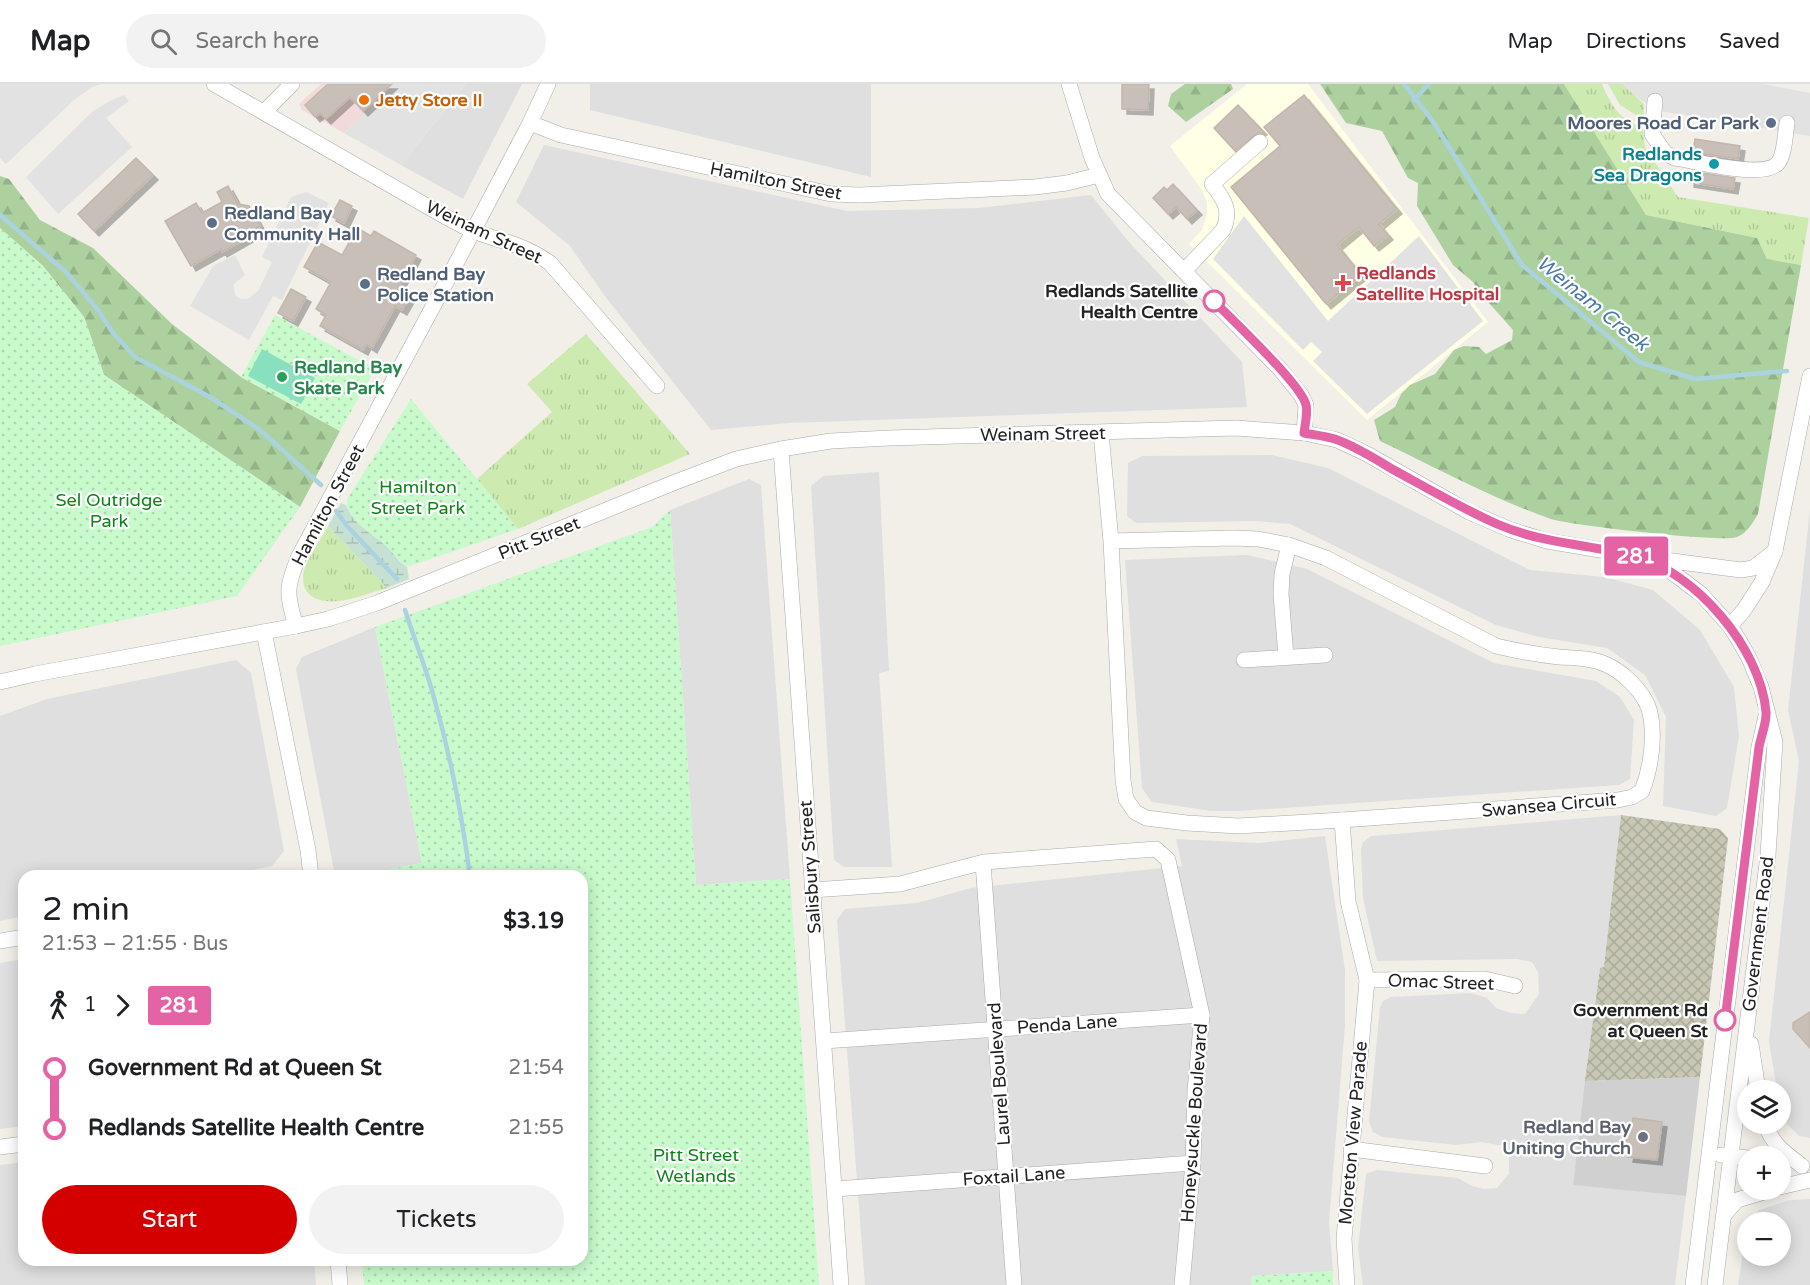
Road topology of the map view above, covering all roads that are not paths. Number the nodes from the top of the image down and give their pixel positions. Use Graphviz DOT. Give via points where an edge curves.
graph roads {
  1 [pos="214,84"];
  2 [pos="292,84"];
  3 [pos="548,84"];
  4 [pos="1070,84"];
  5 [pos="1655,101"];
  6 [pos="264,112"];
  7 [pos="530,123"];
  8 [pos="1786,123"];
  9 [pos="1260,142"];
  10 [pos="1099,175"];
  11 [pos="472,230"];
  12 [pos="1184,271"];
  13 [pos="1810,376"];
  14 [pos="657,386"];
  15 [pos="1101,433"];
  16 [pos="1304,433"];
  17 [pos="781,449"];
  18 [pos="1110,541"];
  19 [pos="1290,545"];
  20 [pos="1775,551"];
  21 [pos="1636,556"];
  22 [pos="296,626"];
  23 [pos="1730,626"];
  24 [pos="264,632"];
  25 [pos="1325,654"];
  26 [pos="1286,657"];
  27 [pos="1244,660"];
  28 [pos="0,682"];
  29 [pos="1767,713"];
  30 [pos="1342,820"];
  31 [pos="983,863"];
  32 [pos="311,870"];
  33 [pos="812,890"];
  34 [pos="18,938"];
  35 [pos="0,941"];
  36 [pos="1366,980"];
  37 [pos="1515,986"];
  38 [pos="1202,1015"];
  39 [pos="1749,1017"];
  40 [pos="995,1029"];
  41 [pos="824,1041"];
  42 [pos="1757,1080"];
  43 [pos="1769,1134"];
  44 [pos="18,1145"];
  45 [pos="0,1147"];
  46 [pos="1352,1149"];
  47 [pos="1709,1153"];
  48 [pos="1731,1156"];
  49 [pos="1737,1157"];
  50 [pos="1193,1163"];
  51 [pos="1791,1164"];
  52 [pos="1485,1166"];
  53 [pos="1806,1166"];
  54 [pos="1006,1177"];
  55 [pos="1810,1180"];
  56 [pos="1791,1184"];
  57 [pos="835,1189"];
  58 [pos="1737,1200"];
  59 [pos="1724,1215"];
  60 [pos="338,1266"];
  61 [pos="340,1285"];
  62 [pos="841,1285"];
  63 [pos="1014,1285"];
  64 [pos="1182,1285"];
  65 [pos="1347,1285"];
  66 [pos="1693,1285"];
  67 [pos="1715,1285"];
  1 -- 6 [label="street, Weinam Street"];
  2 -- 6 [label="street"];
  3 -- 7 [label="street, Hamilton Street"];
  4 -- 10 [label="street"];
  5 -- 8 [label="street" via="1652,134 1665,153 1675,158 1755,171 1771,168 1780,159"];
  6 -- 11 [label="street, Weinam Street"];
  7 -- 10 [label="street, Hamilton Street" via="561,135 831,194 1035,187"];
  7 -- 11 [label="street, Hamilton Street"];
  9 -- 12 [label="street" via="1212,184 1226,201 1227,222"];
  10 -- 12 [label="street" via="1108,194"];
  11 -- 14 [label="street, Weinam Street" via="526,248 550,264"];
  11 -- 22 [label="street, Hamilton Street" via="299,556 288,592"];
  12 -- 16 [label="street" via="1301,395 1306,405"];
  13 -- 20 [label="street"];
  15 -- 16 [label="street, Weinam Street" via="1236,428"];
  15 -- 17 [label="street, Weinam Street" via="878,438"];
  15 -- 18 [label="street, Swansea Circuit"];
  16 -- 21 [label="street, Weinam Street" via="1337,440 1469,512 1511,530 1548,541"];
  17 -- 22 [label="street, Pitt Street" via="736,459 673,483 377,603"];
  17 -- 33 [label="street, Salisbury Street"];
  18 -- 19 [label="street, Swansea Circuit" via="1233,538"];
  18 -- 30 [label="street, Swansea Circuit" via="1123,780 1126,799 1135,812 1161,821 1238,826"];
  19 -- 26 [label="street" via="1281,594"];
  19 -- 30 [label="street, Swansea Circuit" via="1326,558 1496,646 1605,663 1628,680 1649,709 1649,765 1642,791 1632,797"];
  20 -- 21 [label="street" via="1753,568 1741,570"];
  20 -- 23 [label="street" via="1753,598"];
  21 -- 23 [label="street, Government Road" via="1689,583"];
  22 -- 24 [label="street"];
  23 -- 29 [label="street, Government Road" via="1761,687"];
  24 -- 28 [label="street"];
  24 -- 32 [label="street"];
  25 -- 26 [label="street"];
  26 -- 27 [label="street"];
  29 -- 39 [label="street, Government Road" via="1775,742 1768,855"];
  29 -- 47 [label="street, Government Road" via="1759,747"];
  30 -- 36 [label="street, Moreton View Parade" via="1348,901"];
  31 -- 33 [label="street, Honeysuckle Boulevard" via="900,884"];
  31 -- 38 [label="street, Honeysuckle Boulevard" via="1156,849 1168,860"];
  31 -- 40 [label="street, Laurel Boulevard"];
  33 -- 41 [label="street, Salisbury Street"];
  34 -- 35 [label="street"];
  36 -- 37 [label="street, Omac Street" via="1485,979"];
  36 -- 46 [label="street, Moreton View Parade"];
  38 -- 40 [label="street, Penda Lane"];
  38 -- 50 [label="street, Honeysuckle Boulevard"];
  39 -- 42 [label="street"];
  39 -- 48 [label="street, Government Road"];
  40 -- 41 [label="street, Penda Lane"];
  40 -- 54 [label="street, Laurel Boulevard"];
  41 -- 57 [label="street, Salisbury Street"];
  43 -- 53 [label="street" via="1781,1150"];
  44 -- 45 [label="street"];
  46 -- 52 [label="street"];
  46 -- 65 [label="street, Moreton View Parade" via="1344,1239"];
  47 -- 48 [label="street"];
  47 -- 66 [label="street, Government Road"];
  48 -- 49 [label="street"];
  48 -- 59 [label="street, Government Road"];
  50 -- 54 [label="street, Foxtail Lane"];
  50 -- 64 [label="street, Honeysuckle Boulevard"];
  51 -- 53 [label="street"];
  54 -- 57 [label="street, Foxtail Lane"];
  54 -- 63 [label="street, Laurel Boulevard"];
  55 -- 56 [label="street"];
  57 -- 62 [label="street, Salisbury Street"];
  58 -- 59 [label="street"];
  59 -- 67 [label="street, Government Road"];
  60 -- 61 [label="street"];
}
